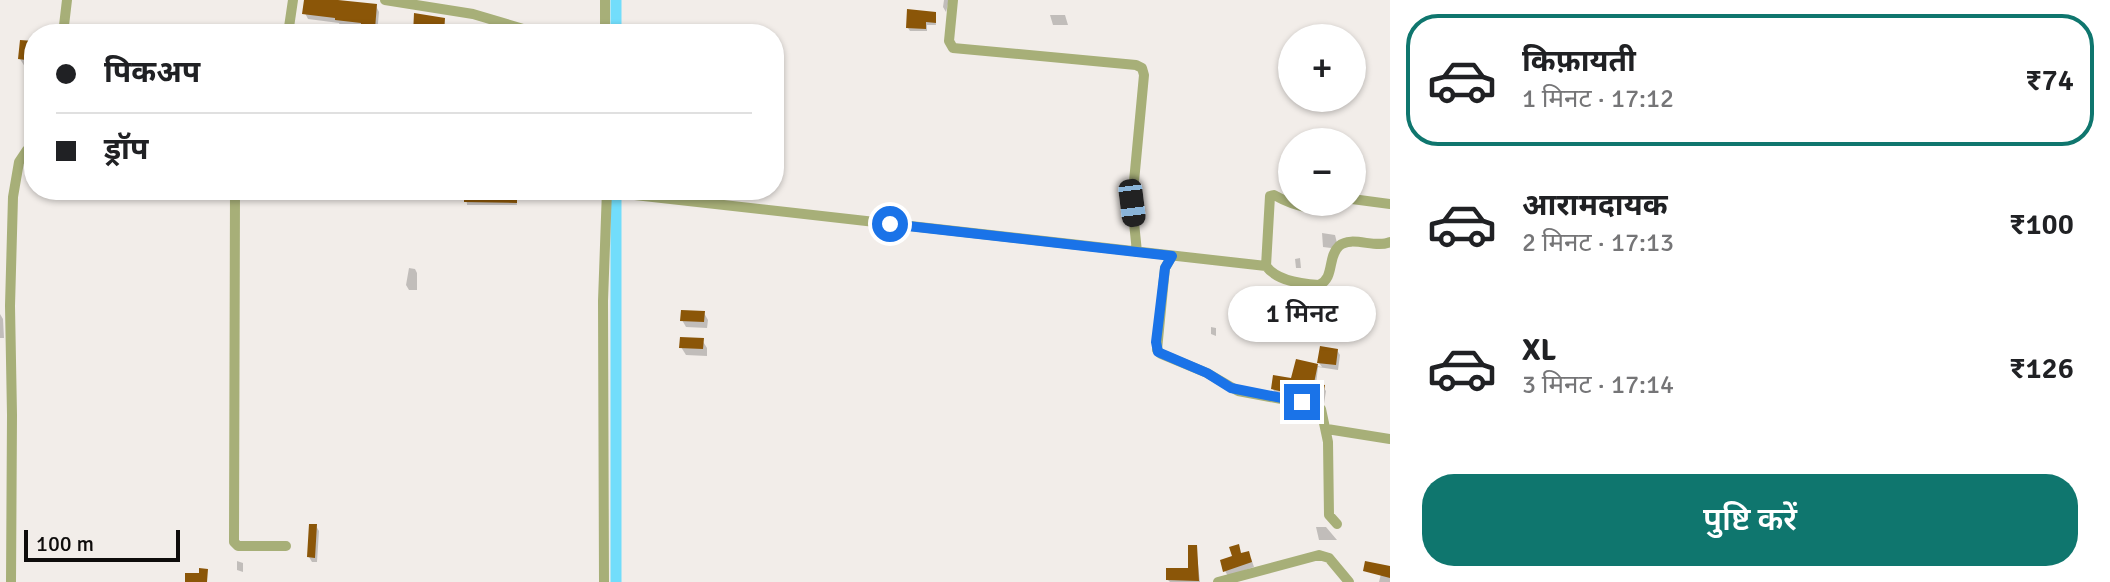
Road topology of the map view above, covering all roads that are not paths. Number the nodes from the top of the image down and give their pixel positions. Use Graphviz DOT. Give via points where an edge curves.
graph roads {
  1 [pos="67,0"];
  2 [pos="293,0"];
  3 [pos="385,0"];
  4 [pos="605,0"];
  5 [pos="953,0"];
  6 [pos="64,24"];
  7 [pos="289,24"];
  8 [pos="506,24"];
  9 [pos="605,24"];
  10 [pos="24,154"];
  11 [pos="1278,197"];
  12 [pos="235,200"];
  13 [pos="607,200"];
  14 [pos="678,200"];
  15 [pos="1366,201"];
  16 [pos="1390,204"];
  17 [pos="1390,242"];
  18 [pos="1137,252"];
  19 [pos="1172,256"];
  20 [pos="1266,266"];
  21 [pos="5,300"];
  22 [pos="1327,429"];
  23 [pos="1390,439"];
  24 [pos="1337,524"];
  25 [pos="6,527"];
  26 [pos="286,546"];
  27 [pos="11,582"];
  28 [pos="604,582"];
  29 [pos="1218,582"];
  30 [pos="1349,582"];
  1 -- 6 [label="street"];
  2 -- 7 [label="street"];
  3 -- 8 [label="street"];
  4 -- 9 [label="street"];
  5 -- 18 [label="street" via="953,48 1142,68 1132,203"];
  10 -- 21 [label="street" via="14,181"];
  11 -- 20 [label="street" via="1270,196"];
  12 -- 26 [label="street" via="234,542"];
  13 -- 28 [label="street"];
  14 -- 18 [label="street"];
  15 -- 16 [label="street"];
  17 -- 20 [label="street" via="1341,245 1328,279 1319,285 1286,279"];
  18 -- 19 [label="street"];
  19 -- 20 [label="street"];
  19 -- 22 [label="street" via="1165,268 1158,352 1231,388 1318,407"];
  21 -- 25 [label="street"];
  22 -- 23 [label="street"];
  22 -- 24 [label="street" via="1329,515"];
  25 -- 27 [label="street"];
  29 -- 30 [label="street" via="1319,555 1329,558"];
}
